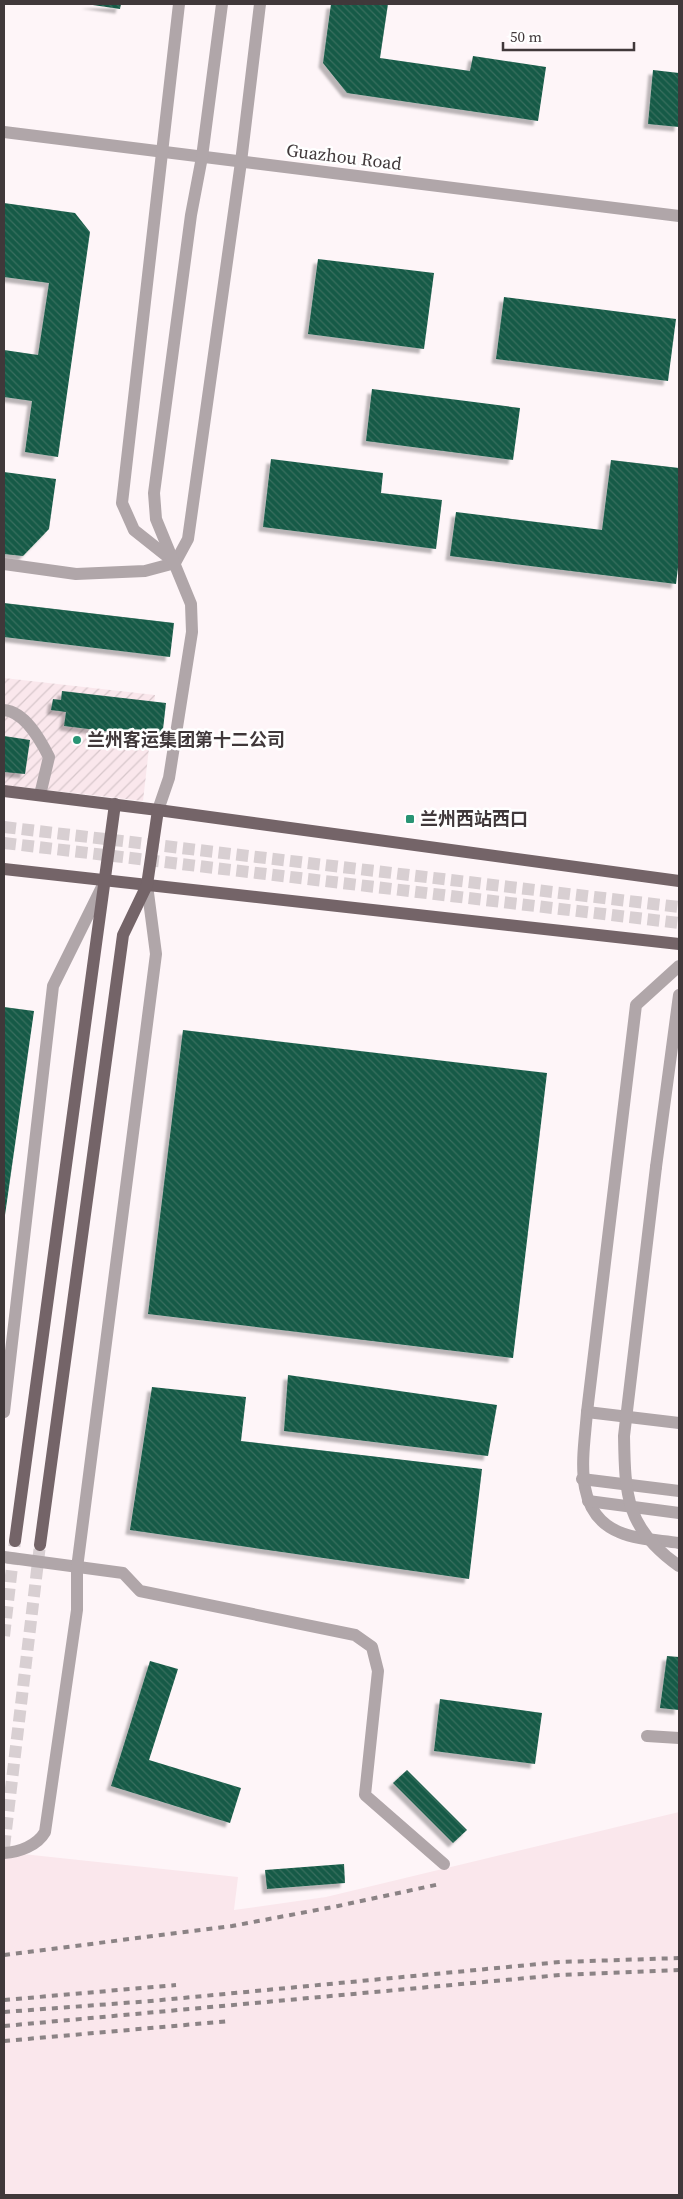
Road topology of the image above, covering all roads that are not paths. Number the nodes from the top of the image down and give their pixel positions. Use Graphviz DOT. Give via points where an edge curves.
graph roads {
  1 [pos="179,4"];
  2 [pos="222,4"];
  3 [pos="260,4"];
  4 [pos="4,132"];
  5 [pos="162,152"];
  6 [pos="202,157"];
  7 [pos="242,162"];
  8 [pos="679,216"];
  9 [pos="175,563"];
  10 [pos="4,564"];
  11 [pos="4,710"];
  12 [pos="4,791"];
  13 [pos="40,795"];
  14 [pos="115,804"];
  15 [pos="158,810"];
  16 [pos="4,870"];
  17 [pos="105,880"];
  18 [pos="679,881"];
  19 [pos="147,885"];
  20 [pos="679,944"];
  21 [pos="679,966"];
  22 [pos="679,995"];
  23 [pos="4,1412"];
  24 [pos="587,1412"];
  25 [pos="679,1423"];
  26 [pos="582,1480"];
  27 [pos="679,1491"];
  28 [pos="588,1501"];
  29 [pos="679,1513"];
  30 [pos="15,1541"];
  31 [pos="679,1543"];
  32 [pos="40,1545"];
  33 [pos="4,1557"];
  34 [pos="679,1566"];
  35 [pos="77,1568"];
  36 [pos="646,1736"];
  37 [pos="679,1738"];
  38 [pos="4,1853"];
  39 [pos="444,1864"];
  1 -- 5 [label="street"];
  2 -- 6 [label="street"];
  3 -- 7 [label="street"];
  4 -- 5 [label="street, Guazhou Road"];
  5 -- 6 [label="street, Guazhou Road"];
  5 -- 9 [label="street" via="122,503 134,530"];
  6 -- 7 [label="street, Guazhou Road"];
  6 -- 9 [label="street" via="191,215 154,493 156,519"];
  7 -- 8 [label="street, Guazhou Road"];
  7 -- 9 [label="street" via="188,539"];
  9 -- 10 [label="street" via="145,571 76,574"];
  9 -- 15 [label="street" via="191,604 192,632 170,778"];
  11 -- 13 [label="street" via="10,710 35,730 49,756"];
  12 -- 13 [label="main road"];
  13 -- 14 [label="main road"];
  14 -- 15 [label="main road"];
  14 -- 17 [label="main road"];
  15 -- 18 [label="main road"];
  15 -- 19 [label="main road"];
  16 -- 17 [label="main road"];
  17 -- 19 [label="main road"];
  17 -- 23 [label="street" via="53,986"];
  17 -- 30 [label="main road"];
  19 -- 20 [label="main road"];
  19 -- 32 [label="main road" via="123,935"];
  19 -- 35 [label="street" via="156,954"];
  21 -- 24 [label="street" via="636,1005"];
  22 -- 34 [label="street, bridge" via="624,1436 625,1479 630,1507 642,1530 662,1554"];
  24 -- 25 [label="street"];
  24 -- 26 [label="street"];
  26 -- 27 [label="street"];
  26 -- 28 [label="street"];
  28 -- 29 [label="street"];
  28 -- 31 [label="street" via="595,1514 619,1532"];
  33 -- 35 [label="street"];
  35 -- 38 [label="street" via="77,1610 45,1832 41,1839 18,1852"];
  35 -- 39 [label="street" via="123,1573 140,1590 355,1634 372,1647 378,1671 365,1796"];
  36 -- 37 [label="street"];
}
